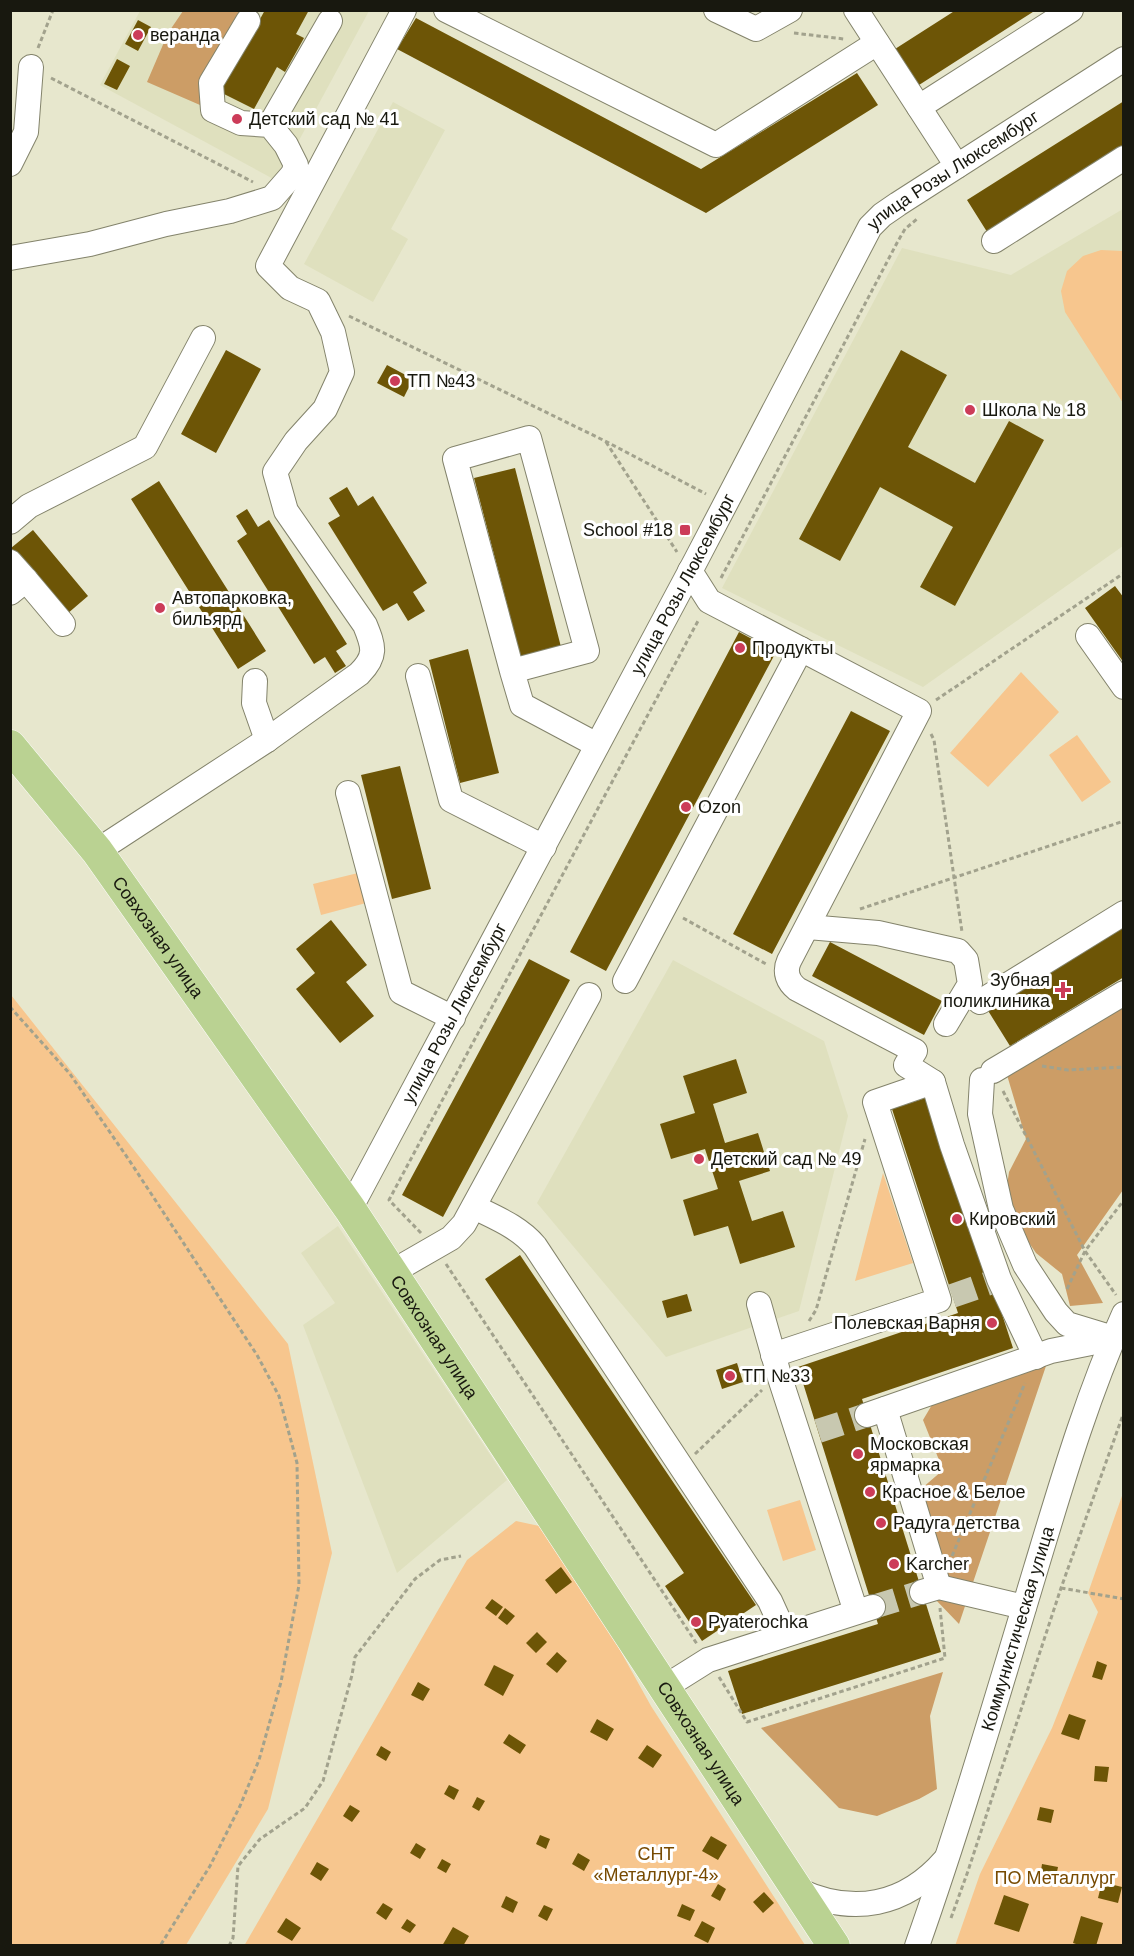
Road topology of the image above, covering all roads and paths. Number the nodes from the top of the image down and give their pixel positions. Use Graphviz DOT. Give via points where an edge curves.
graph roads {
  1 [pos="53,10"];
  2 [pos="404,10"];
  3 [pos="446,10"];
  4 [pos="716,10"];
  5 [pos="790,10"];
  6 [pos="856,10"];
  7 [pos="1071,10"];
  8 [pos="248,21"];
  9 [pos="330,21"];
  10 [pos="756,29"];
  11 [pos="877,43"];
  12 [pos="1124,59"];
  13 [pos="31,68"];
  14 [pos="919,107"];
  15 [pos="270,125"];
  16 [pos="1124,158"];
  17 [pos="10,164"];
  18 [pos="957,166"];
  19 [pos="258,184"];
  20 [pos="915,221"];
  21 [pos="994,241"];
  22 [pos="10,258"];
  23 [pos="318,301"];
  24 [pos="203,338"];
  25 [pos="605,441"];
  26 [pos="726,504"];
  27 [pos="10,522"];
  28 [pos="10,561"];
  29 [pos="690,571"];
  30 [pos="1124,573"];
  31 [pos="18,587"];
  32 [pos="709,601"];
  33 [pos="63,624"];
  34 [pos="1088,636"];
  35 [pos="801,649"];
  36 [pos="512,671"];
  37 [pos="418,676"];
  38 [pos="255,681"];
  39 [pos="1124,687"];
  40 [pos="920,711"];
  41 [pos="267,740"];
  42 [pos="10,746"];
  43 [pos="597,746"];
  44 [pos="348,792"];
  45 [pos="1124,820"];
  46 [pos="544,847"];
  47 [pos="97,851"];
  48 [pos="664,909"];
  49 [pos="853,912"];
  50 [pos="1124,913"];
  51 [pos="807,927"];
  52 [pos="966,960"];
  53 [pos="787,975"];
  54 [pos="625,981"];
  55 [pos="1124,993"];
  56 [pos="589,995"];
  57 [pos="980,1002"];
  58 [pos="10,1007"];
  59 [pos="453,1018"];
  60 [pos="946,1024"];
  61 [pos="1035,1064"];
  62 [pos="1124,1068"];
  63 [pos="987,1076"];
  64 [pos="933,1082"];
  65 [pos="865,1137"];
  66 [pos="1124,1200"];
  67 [pos="474,1207"];
  68 [pos="350,1209"];
  69 [pos="435,1248"];
  70 [pos="1085,1251"];
  71 [pos="392,1272"];
  72 [pos="1034,1279"];
  73 [pos="996,1280"];
  74 [pos="759,1304"];
  75 [pos="1120,1306"];
  76 [pos="1056,1312"];
  77 [pos="1113,1338"];
  78 [pos="1036,1357"];
  79 [pos="779,1360"];
  80 [pos="1124,1412"];
  81 [pos="682,1466"];
  82 [pos="461,1556"];
  83 [pos="1061,1588"];
  84 [pos="930,1590"];
  85 [pos="1124,1599"];
  86 [pos="1024,1607"];
  87 [pos="785,1634"];
  88 [pos="708,1660"];
  89 [pos="665,1687"];
  90 [pos="947,1858"];
  91 [pos="798,1890"];
  92 [pos="949,1924"];
  93 [pos="160,1946"];
  94 [pos="229,1946"];
  95 [pos="834,1946"];
  96 [pos="917,1946"];
  1 -- 13 [label="path"];
  2 -- 23 [label="street" via="268,266 290,288"];
  3 -- 11 [label="street" via="716,145"];
  4 -- 10 [label="street"];
  5 -- 10 [label="street"];
  6 -- 11 [label="street"];
  7 -- 14 [label="street"];
  8 -- 15 [label="street" via="211,83 213,110 241,123"];
  9 -- 15 [label="street"];
  10 -- 11 [label="path"];
  11 -- 14 [label="street"];
  12 -- 18 [label="street, улица Розы Люксембург"];
  13 -- 17 [label="street" via="26,132"];
  13 -- 19 [label="path"];
  14 -- 18 [label="street"];
  15 -- 22 [label="street" via="296,165 272,198 90,244"];
  16 -- 21 [label="street"];
  18 -- 26 [label="street, улица Розы Люксембург" via="890,209 870,227"];
  20 -- 32 [label="path" via="898,241"];
  23 -- 25 [label="path"];
  23 -- 41 [label="street" via="333,332 342,372 325,410 296,441 275,472 286,511 365,625 372,654 359,674"];
  24 -- 27 [label="street" via="145,447 29,506"];
  25 -- 26 [label="path"];
  25 -- 29 [label="path"];
  26 -- 29 [label="street, улица Розы Люксембург"];
  28 -- 31 [label="street"];
  29 -- 32 [label="street"];
  29 -- 43 [label="street, улица Розы Люксембург"];
  30 -- 40 [label="path"];
  31 -- 33 [label="street"];
  32 -- 35 [label="street"];
  32 -- 69 [label="path" via="389,1200"];
  34 -- 39 [label="street"];
  35 -- 40 [label="street"];
  35 -- 48 [label="street"];
  36 -- 36 [label="street" via="587,651 529,438 455,459"];
  36 -- 43 [label="street" via="522,705"];
  37 -- 46 [label="street" via="451,800"];
  38 -- 41 [label="street" via="254,704"];
  40 -- 51 [label="street"];
  40 -- 52 [label="path" via="934,740"];
  41 -- 47 [label="street"];
  42 -- 47 [label="main road, Совхозная улица"];
  43 -- 46 [label="street, улица Розы Люксембург"];
  44 -- 59 [label="street" via="401,992"];
  45 -- 49 [label="path"];
  46 -- 59 [label="street, улица Розы Люксембург"];
  47 -- 68 [label="main road, Совхозная улица"];
  48 -- 53 [label="path"];
  48 -- 54 [label="street"];
  50 -- 57 [label="street"];
  51 -- 52 [label="street" via="910,939 958,951"];
  51 -- 53 [label="street" via="789,961"];
  52 -- 60 [label="street" via="970,984"];
  53 -- 64 [label="street" via="797,989 915,1051 906,1065"];
  55 -- 63 [label="street"];
  56 -- 67 [label="street"];
  58 -- 93 [label="path" via="70,1074 257,1355 279,1396 297,1463 298,1585 281,1682 259,1760 210,1866"];
  59 -- 68 [label="street, улица Розы Люксембург"];
  61 -- 62 [label="path" via="1068,1070"];
  63 -- 70 [label="path"];
  63 -- 72 [label="street" via="980,1114 1001,1209"];
  64 -- 73 [label="street"];
  64 -- 79 [label="street" via="875,1102 946,1298"];
  65 -- 79 [label="path" via="816,1310"];
  66 -- 70 [label="path"];
  67 -- 69 [label="street" via="458,1232"];
  67 -- 81 [label="street" via="506,1222 529,1239"];
  68 -- 71 [label="main road, Совхозная улица"];
  69 -- 71 [label="street"];
  69 -- 88 [label="path"];
  70 -- 75 [label="path"];
  70 -- 76 [label="path"];
  71 -- 89 [label="main road, Совхозная улица"];
  72 -- 73 [label="street"];
  72 -- 76 [label="street"];
  73 -- 78 [label="street"];
  74 -- 79 [label="street"];
  75 -- 77 [label="street, Коммунистическая улица"];
  76 -- 77 [label="street" via="1067,1324"];
  77 -- 78 [label="street"];
  77 -- 86 [label="street, Коммунистическая улица" via="1077,1434"];
  78 -- 84 [label="path"];
  78 -- 84 [label="street" via="876,1412"];
  79 -- 81 [label="path"];
  79 -- 87 [label="street" via="809,1433 864,1609"];
  80 -- 83 [label="path"];
  81 -- 87 [label="street" via="770,1601"];
  82 -- 94 [label="path" via="440,1560 415,1579 355,1657 323,1781 305,1808 260,1839 238,1866 233,1938"];
  83 -- 85 [label="path"];
  83 -- 92 [label="path"];
  84 -- 86 [label="street"];
  84 -- 88 [label="path" via="945,1658 747,1722"];
  86 -- 90 [label="street, Коммунистическая улица"];
  87 -- 88 [label="street"];
  88 -- 89 [label="street"];
  89 -- 91 [label="main road, Совхозная улица"];
  90 -- 91 [label="street" via="914,1887 873,1903 836,1903"];
  90 -- 96 [label="street, Коммунистическая улица"];
  91 -- 95 [label="main road, Совхозная улица"];
}
